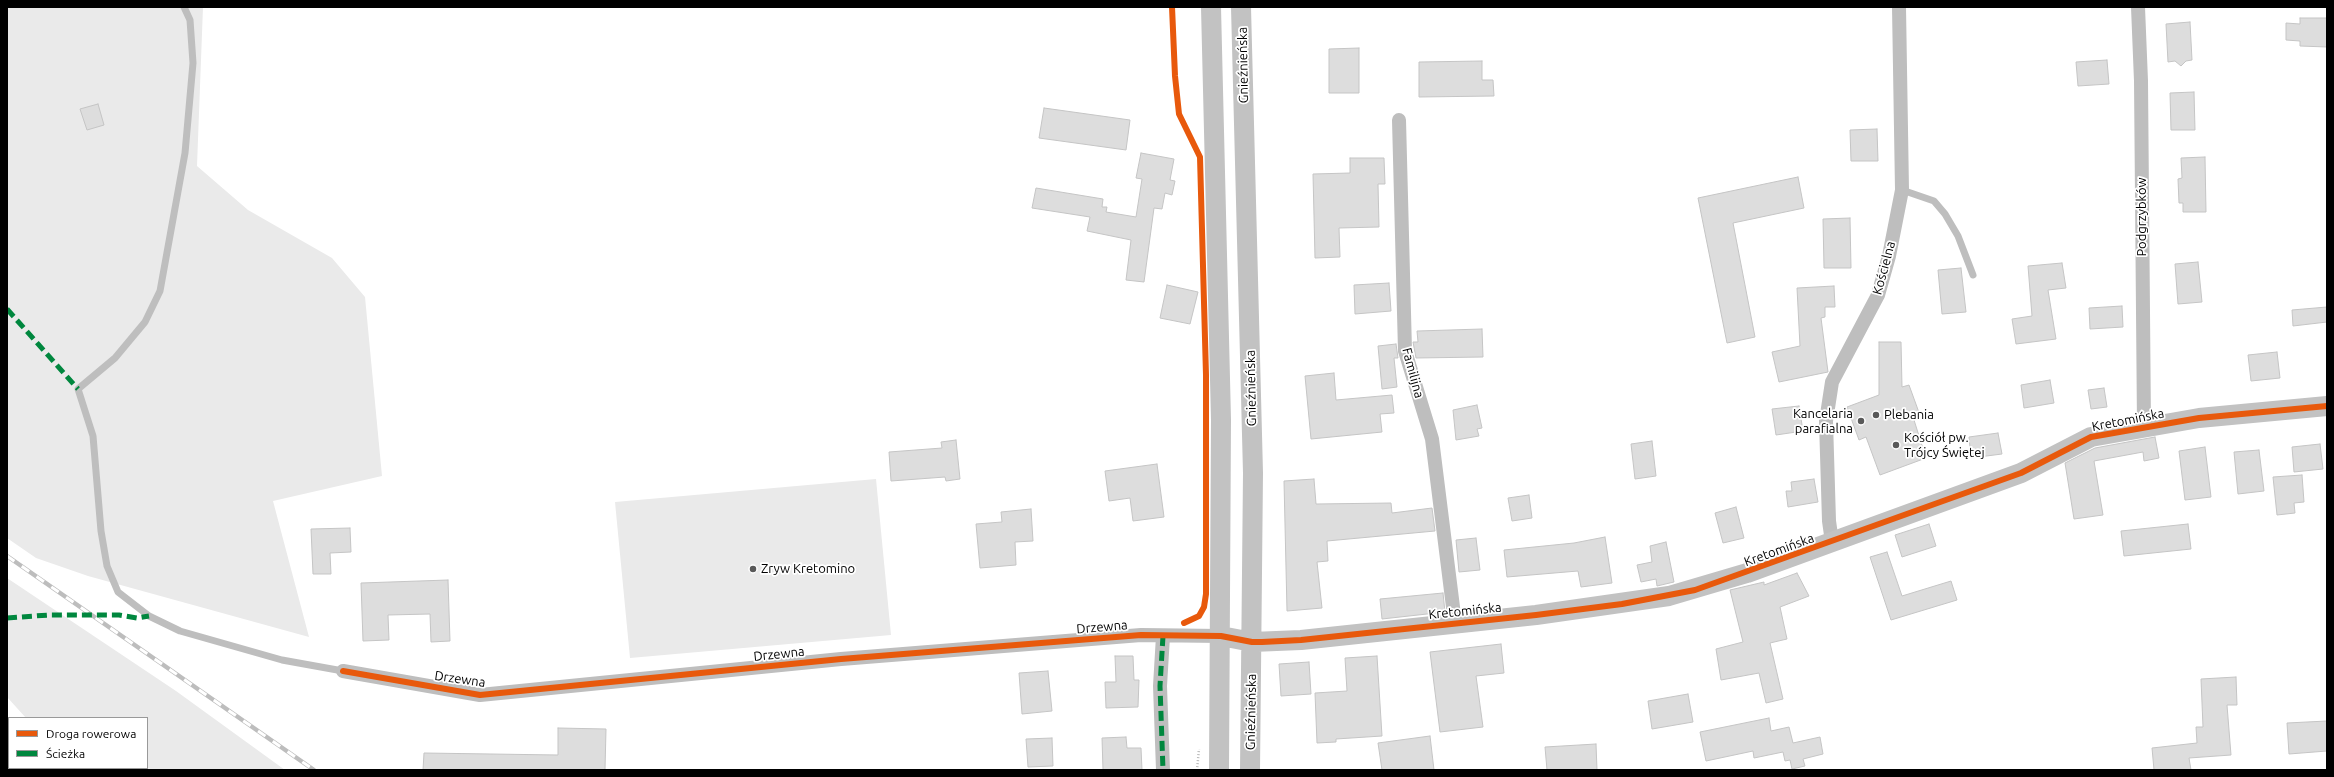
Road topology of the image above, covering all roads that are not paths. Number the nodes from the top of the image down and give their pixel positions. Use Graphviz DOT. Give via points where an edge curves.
graph roads {
  1 [pos="184,7"];
  2 [pos="1211,7"];
  3 [pos="1241,7"];
  4 [pos="1899,7"];
  5 [pos="2138,7"];
  6 [pos="1399,120"];
  7 [pos="1902,190"];
  8 [pos="1973,275"];
  9 [pos="2327,406"];
  10 [pos="2144,427"];
  11 [pos="1832,542"];
  12 [pos="1455,623"];
  13 [pos="1163,636"];
  14 [pos="1220,636"];
  15 [pos="1252,642"];
  16 [pos="343,670"];
  17 [pos="1163,770"];
  18 [pos="1218,770"];
  19 [pos="1250,770"];
  1 -- 16 [label="lane, Drzewna" via="190,20 193,63 187,138 160,291 145,322 115,358 78,389 93,436 101,531 107,566 118,592 149,616 180,631 282,660"];
  2 -- 14 [label="main road" via="1221,412"];
  3 -- 15 [label="main road, Gnieźnieńska" via="1252,396"];
  4 -- 7 [label="street, Kościelna"];
  5 -- 10 [label="street, Podgrzybków"];
  6 -- 12 [label="street, Familijna" via="1405,351 1432,439"];
  7 -- 8 [label="lane" via="1934,201 1945,214 1958,236"];
  7 -- 11 [label="street, Kościelna" via="1889,256 1878,295 1832,382 1826,421"];
  9 -- 10 [label="main road, Kretomińska"];
  10 -- 11 [label="main road, Kretomińska" via="2091,436 2021,473"];
  11 -- 12 [label="main road, Kretomińska" via="1675,595 1543,614"];
  12 -- 15 [label="main road, Kretomińska" via="1301,640"];
  13 -- 14 [label="street, Drzewna"];
  13 -- 16 [label="street, Drzewna" via="1141,635 841,659 480,695"];
  13 -- 17 [label="street" via="1160,686"];
  14 -- 15 [label="main road, Kretomińska"];
  14 -- 18 [label="main road"];
  15 -- 19 [label="main road, Gnieźnieńska"];
}
